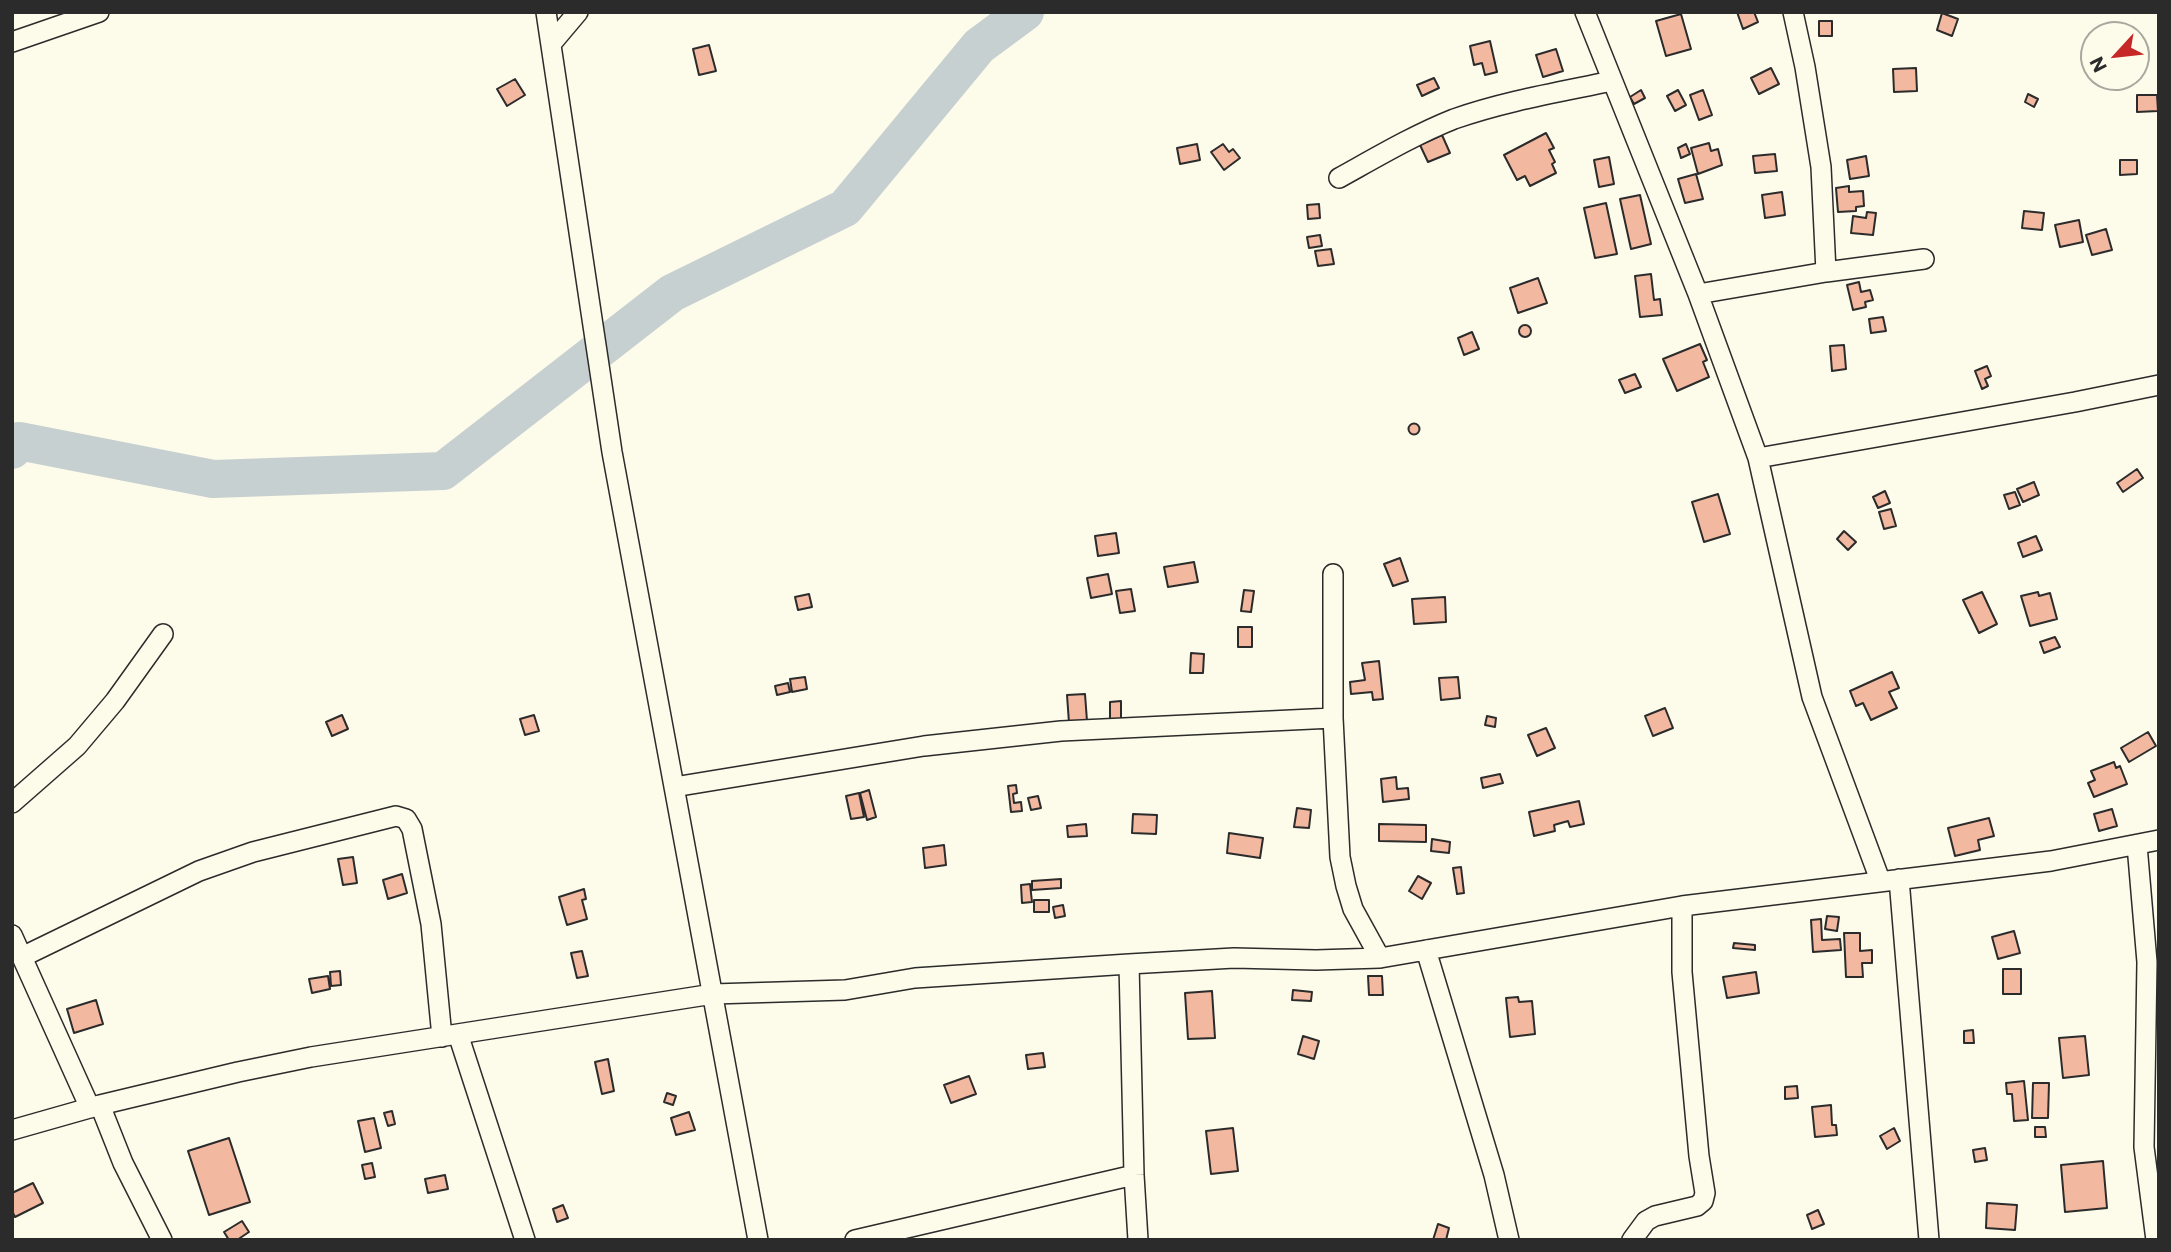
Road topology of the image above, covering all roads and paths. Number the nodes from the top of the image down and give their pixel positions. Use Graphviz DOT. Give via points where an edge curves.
graph roads {
  1 [pos="99,12"];
  2 [pos="546,12"];
  3 [pos="578,12"];
  4 [pos="1585,12"];
  5 [pos="1793,12"];
  6 [pos="12,42"];
  7 [pos="551,44"];
  8 [pos="1612,81"];
  9 [pos="1339,178"];
  10 [pos="1924,259"];
  11 [pos="1826,272"];
  12 [pos="1698,294"];
  13 [pos="2159,384"];
  14 [pos="1758,458"];
  15 [pos="1332,574"];
  16 [pos="163,634"];
  17 [pos="1333,718"];
  18 [pos="674,787"];
  19 [pos="12,803"];
  20 [pos="2159,840"];
  21 [pos="2137,845"];
  22 [pos="1889,879"];
  23 [pos="1682,906"];
  24 [pos="12,935"];
  25 [pos="1426,950"];
  26 [pos="22,957"];
  27 [pos="1380,958"];
  28 [pos="1129,964"];
  29 [pos="713,994"];
  30 [pos="450,1035"];
  31 [pos="95,1107"];
  32 [pos="12,1130"];
  33 [pos="1134,1175"];
  34 [pos="162,1240"];
  35 [pos="525,1240"];
  36 [pos="758,1240"];
  37 [pos="855,1240"];
  38 [pos="1138,1240"];
  39 [pos="1509,1240"];
  40 [pos="1632,1240"];
  41 [pos="1929,1240"];
  42 [pos="2156,1240"];
  1 -- 6 [label="street"];
  2 -- 7 [label="street"];
  3 -- 7 [label="street"];
  4 -- 8 [label="street"];
  5 -- 11 [label="street" via="1821,167"];
  7 -- 18 [label="street" via="612,452"];
  8 -- 9 [label="street" via="1454,120"];
  8 -- 12 [label="street"];
  10 -- 11 [label="street"];
  11 -- 12 [label="street"];
  12 -- 14 [label="street"];
  13 -- 14 [label="street"];
  14 -- 22 [label="street" via="1812,697"];
  15 -- 17 [label="street"];
  16 -- 19 [label="street" via="77,746"];
  17 -- 18 [label="street" via="1034,734 924,746"];
  17 -- 27 [label="street" via="1340,857 1353,909"];
  18 -- 29 [label="street"];
  20 -- 21 [label="street"];
  21 -- 22 [label="street" via="2051,861"];
  21 -- 42 [label="street" via="2147,962 2144,1147"];
  22 -- 23 [label="street"];
  22 -- 41 [label="street"];
  23 -- 25 [label="street"];
  23 -- 40 [label="street" via="1682,972 1705,1193 1697,1206 1646,1221"];
  24 -- 26 [label="street"];
  25 -- 27 [label="street"];
  25 -- 39 [label="street"];
  26 -- 30 [label="street" via="200,871 253,852 396,816 406,819 412,829"];
  26 -- 31 [label="street"];
  27 -- 28 [label="street"];
  28 -- 29 [label="street" via="915,978 845,990"];
  28 -- 33 [label="street"];
  29 -- 30 [label="street"];
  29 -- 36 [label="street"];
  30 -- 31 [label="street" via="250,1069"];
  30 -- 35 [label="street"];
  31 -- 32 [label="street"];
  31 -- 34 [label="street"];
  33 -- 37 [label="street"];
  33 -- 38 [label="street"];
}
